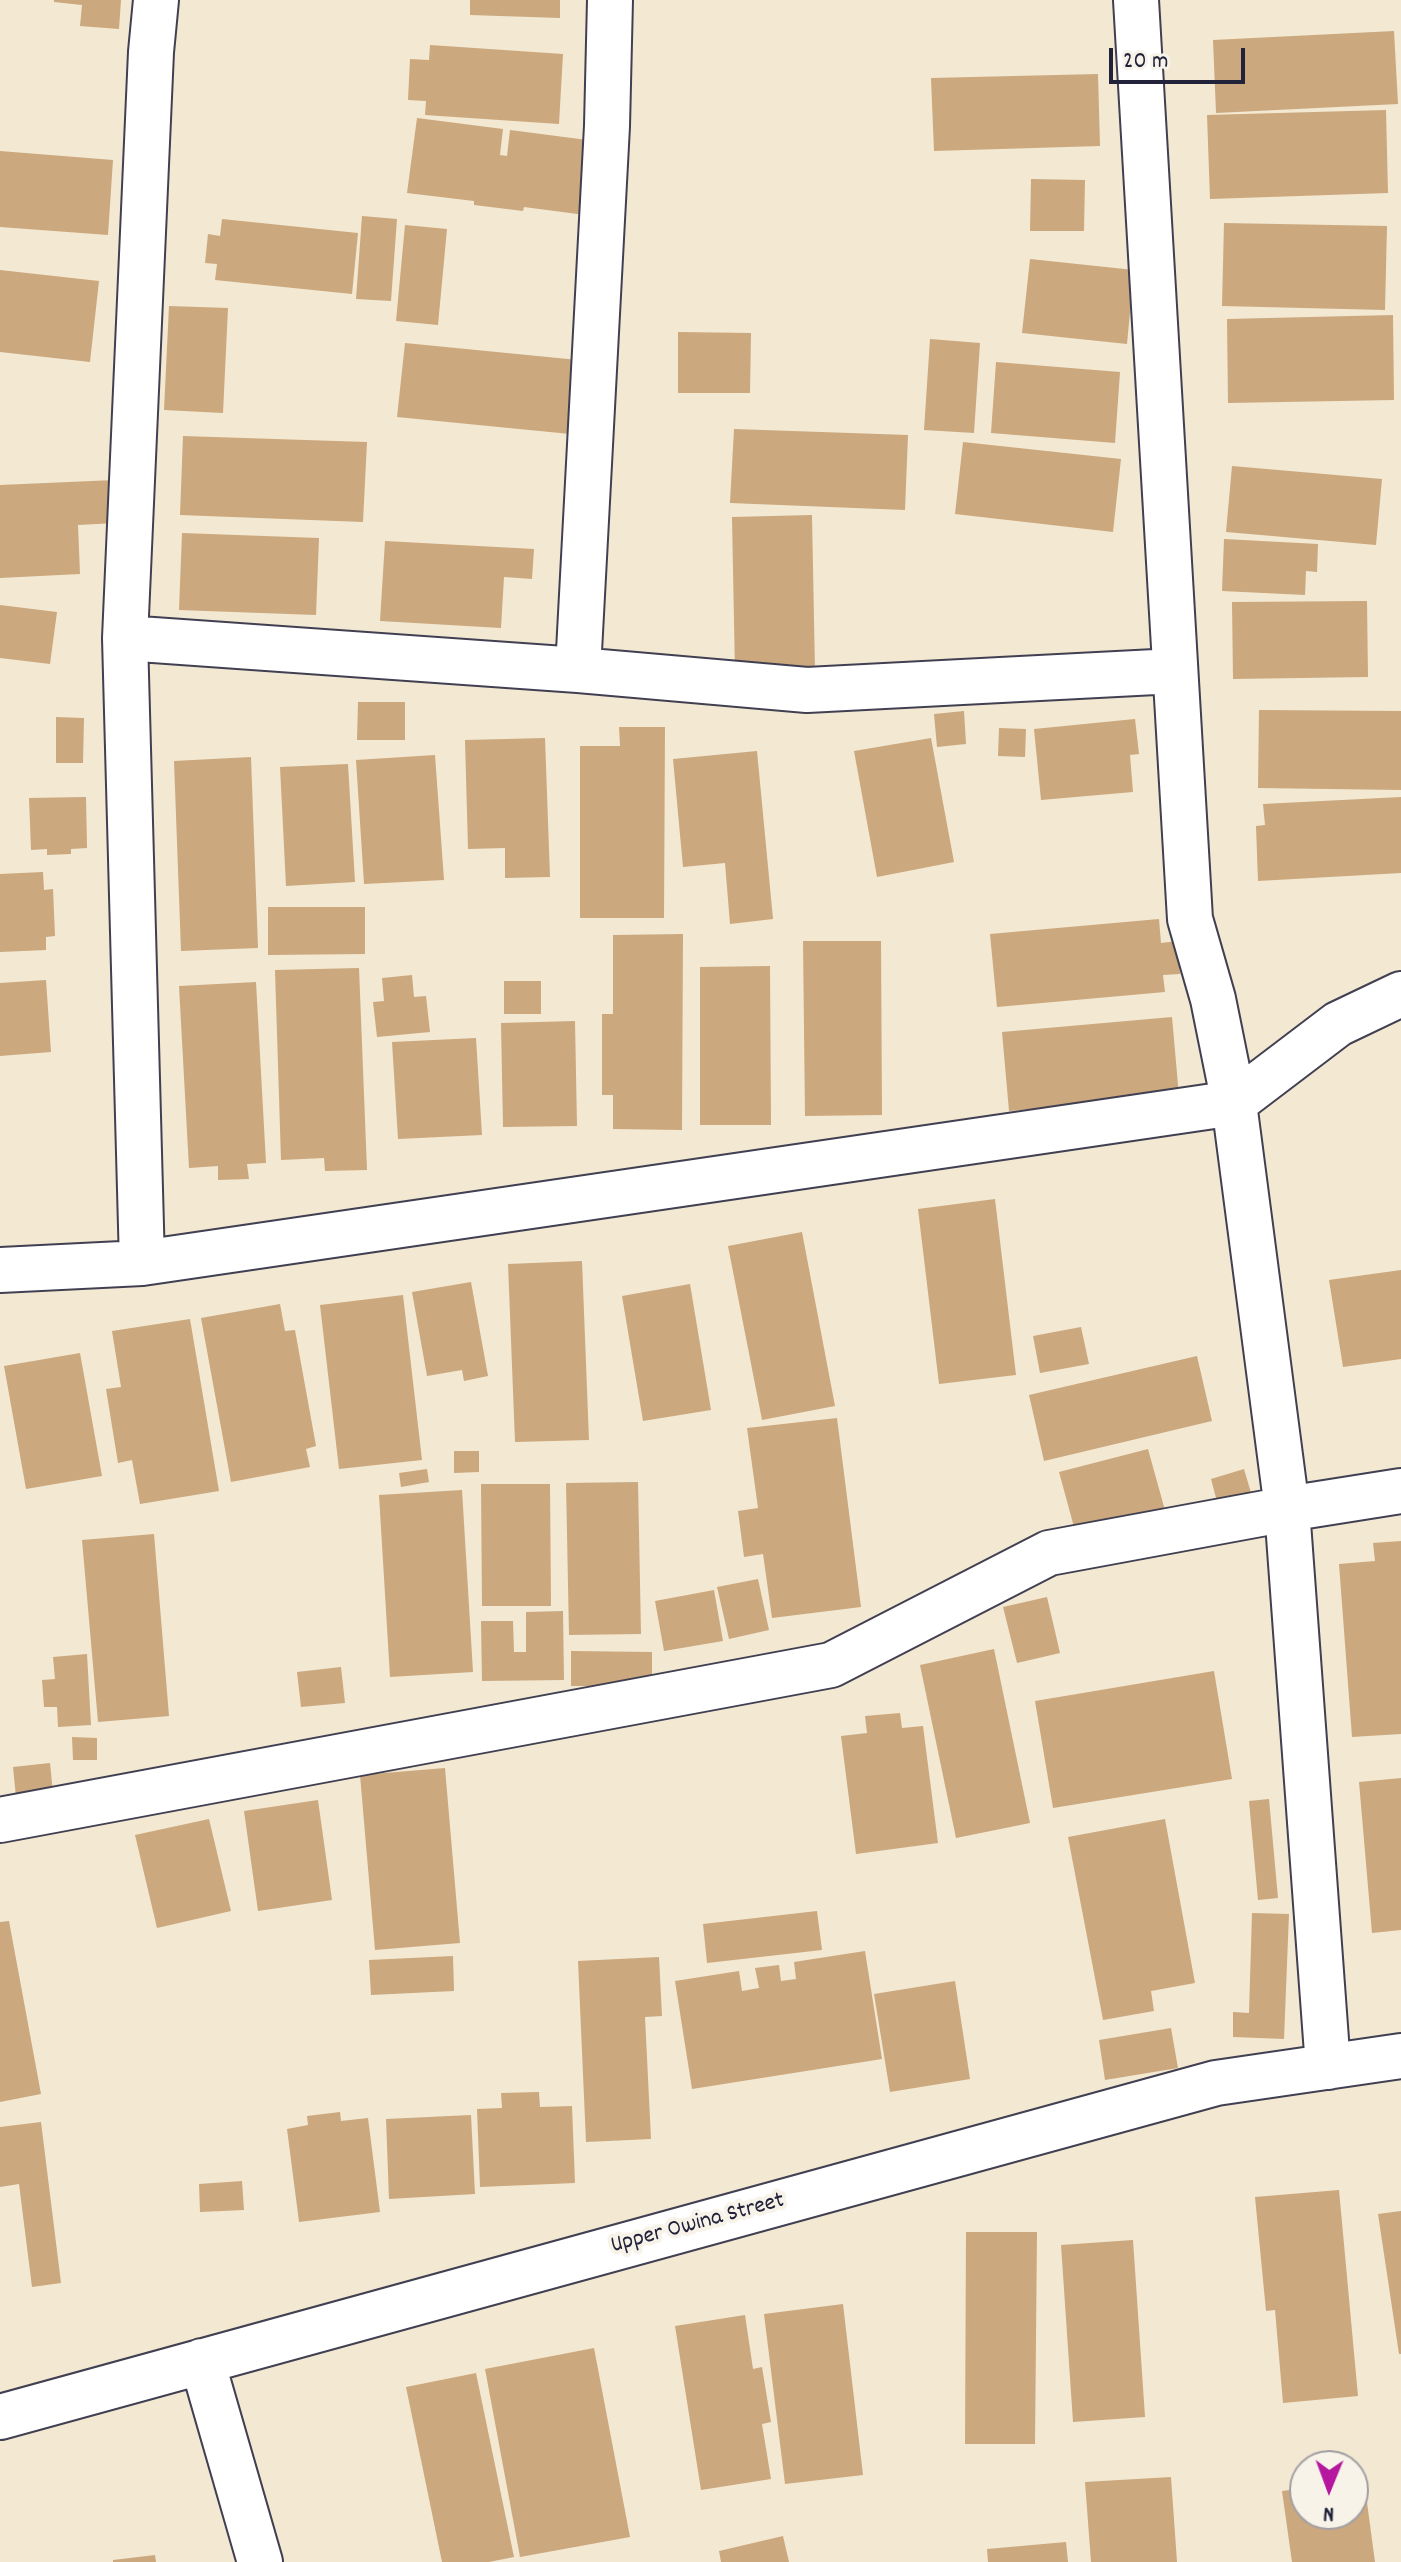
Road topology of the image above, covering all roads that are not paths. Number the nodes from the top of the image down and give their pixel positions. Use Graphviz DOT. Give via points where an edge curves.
graph roads {
  1 [pos="156,0"];
  2 [pos="610,0"];
  3 [pos="1136,0"];
  4 [pos="125,638"];
  5 [pos="578,670"];
  6 [pos="1175,671"];
  7 [pos="1401,994"];
  8 [pos="1234,1103"];
  9 [pos="142,1263"];
  10 [pos="0,1270"];
  11 [pos="1401,1491"];
  12 [pos="1287,1509"];
  13 [pos="0,1820"];
  14 [pos="1401,2056"];
  15 [pos="1328,2067"];
  16 [pos="202,2361"];
  17 [pos="0,2417"];
  18 [pos="260,2562"];
  1 -- 4 [label="street"];
  2 -- 5 [label="street"];
  3 -- 6 [label="street"];
  4 -- 5 [label="street"];
  4 -- 9 [label="street"];
  5 -- 6 [label="street" via="807,690"];
  6 -- 8 [label="street" via="1190,919"];
  7 -- 8 [label="street" via="1338,1024"];
  8 -- 9 [label="street"];
  8 -- 12 [label="street"];
  9 -- 10 [label="street"];
  11 -- 12 [label="street"];
  12 -- 13 [label="street" via="1049,1553 831,1665"];
  12 -- 15 [label="street"];
  14 -- 15 [label="street, Upper Owina Street"];
  15 -- 16 [label="street, Upper Owina Street" via="1216,2083"];
  16 -- 17 [label="street, Upper Owina Street"];
  16 -- 18 [label="street"];
}
